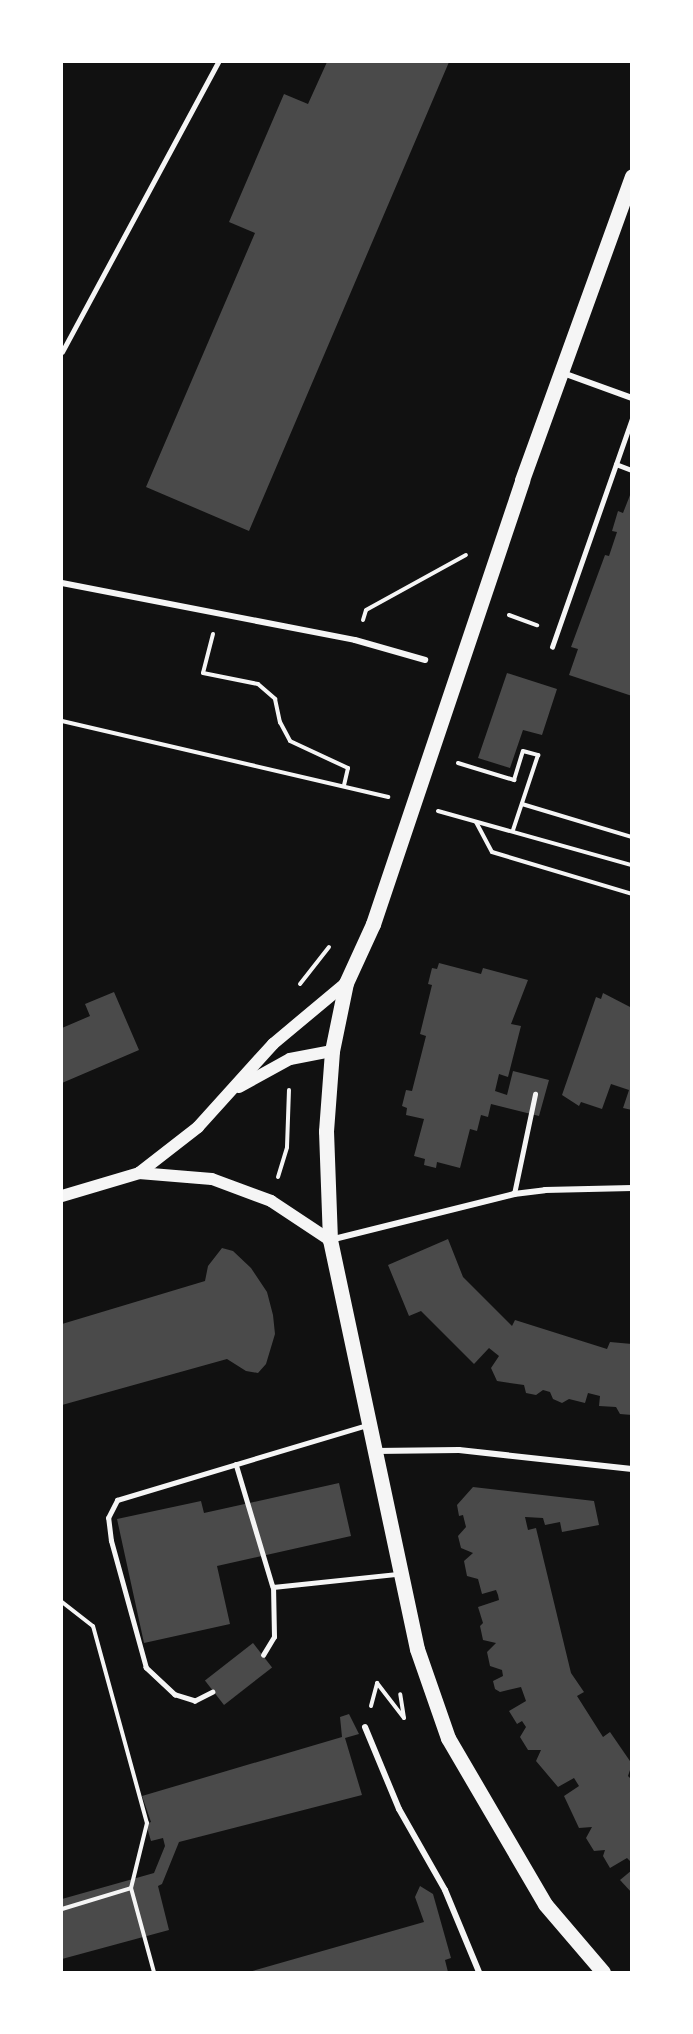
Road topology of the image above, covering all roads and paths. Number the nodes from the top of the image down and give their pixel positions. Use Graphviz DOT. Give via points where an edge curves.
graph roads {
  1 [pos="218,62"];
  2 [pos="632,176"];
  3 [pos="62,352"];
  4 [pos="559,372"];
  5 [pos="632,398"];
  6 [pos="632,418"];
  7 [pos="616,464"];
  8 [pos="632,470"];
  9 [pos="470,554"];
  10 [pos="62,583"];
  11 [pos="219,613"];
  12 [pos="355,640"];
  13 [pos="552,647"];
  14 [pos="425,660"];
  15 [pos="62,721"];
  16 [pos="458,763"];
  17 [pos="344,785"];
  18 [pos="399,800"];
  19 [pos="522,804"];
  20 [pos="432,809"];
  21 [pos="476,822"];
  22 [pos="513,830"];
  23 [pos="632,837"];
  24 [pos="632,865"];
  25 [pos="632,894"];
  26 [pos="346,983"];
  27 [pos="332,1051"];
  28 [pos="290,1059"];
  29 [pos="230,1092"];
  30 [pos="535,1094"];
  31 [pos="138,1173"];
  32 [pos="632,1188"];
  33 [pos="514,1194"];
  34 [pos="62,1196"];
  35 [pos="271,1201"];
  36 [pos="330,1240"];
  37 [pos="367,1425"];
  38 [pos="373,1451"];
  39 [pos="236,1464"];
  40 [pos="632,1469"];
  41 [pos="400,1574"];
  42 [pos="273,1587"];
  43 [pos="62,1602"];
  44 [pos="263,1655"];
  45 [pos="399,1684"];
  46 [pos="213,1692"];
  47 [pos="365,1727"];
  48 [pos="131,1888"];
  49 [pos="62,1909"];
  50 [pos="154,1972"];
  51 [pos="478,1972"];
  52 [pos="603,1972"];
  1 -- 3 [label="lane" via="106,263"];
  2 -- 4 [label="main road"];
  4 -- 5 [label="street"];
  4 -- 26 [label="main road" via="424,779 380,903"];
  6 -- 7 [label="lane"];
  7 -- 8 [label="lane"];
  7 -- 13 [label="lane"];
  9 -- 12 [label="path" via="366,610"];
  10 -- 11 [label="street"];
  11 -- 12 [label="street"];
  11 -- 17 [label="path" via="203,673 258,684 275,699 280,722 290,741 348,768"];
  12 -- 14 [label="street"];
  15 -- 17 [label="path"];
  16 -- 19 [label="path" via="514,780 523,751 538,755"];
  17 -- 18 [label="path"];
  19 -- 22 [label="path"];
  19 -- 23 [label="path"];
  20 -- 21 [label="path"];
  21 -- 22 [label="path"];
  21 -- 25 [label="path" via="492,852"];
  22 -- 24 [label="path"];
  26 -- 27 [label="main road"];
  26 -- 29 [label="main road" via="299,1019"];
  27 -- 28 [label="main road"];
  27 -- 36 [label="main road" via="326,1131"];
  28 -- 29 [label="main road"];
  28 -- 35 [label="path" via="287,1147"];
  29 -- 31 [label="main road" via="198,1127"];
  30 -- 33 [label="lane"];
  31 -- 34 [label="main road"];
  31 -- 35 [label="main road" via="212,1179"];
  32 -- 33 [label="street"];
  33 -- 36 [label="street"];
  35 -- 36 [label="main road"];
  36 -- 37 [label="main road"];
  37 -- 38 [label="main road"];
  37 -- 39 [label="lane"];
  38 -- 40 [label="street" via="459,1450"];
  38 -- 41 [label="main road"];
  39 -- 42 [label="lane"];
  39 -- 46 [label="lane" via="117,1500 108,1518 146,1668 175,1695 195,1701"];
  41 -- 42 [label="lane"];
  41 -- 52 [label="main road" via="417,1649 448,1738 545,1904"];
  42 -- 44 [label="lane" via="274,1637"];
  43 -- 48 [label="path" via="93,1626 147,1823"];
  45 -- 47 [label="path" via="404,1718 377,1683"];
  47 -- 51 [label="street" via="399,1809 445,1890"];
  48 -- 49 [label="path"];
  48 -- 50 [label="path"];
}
